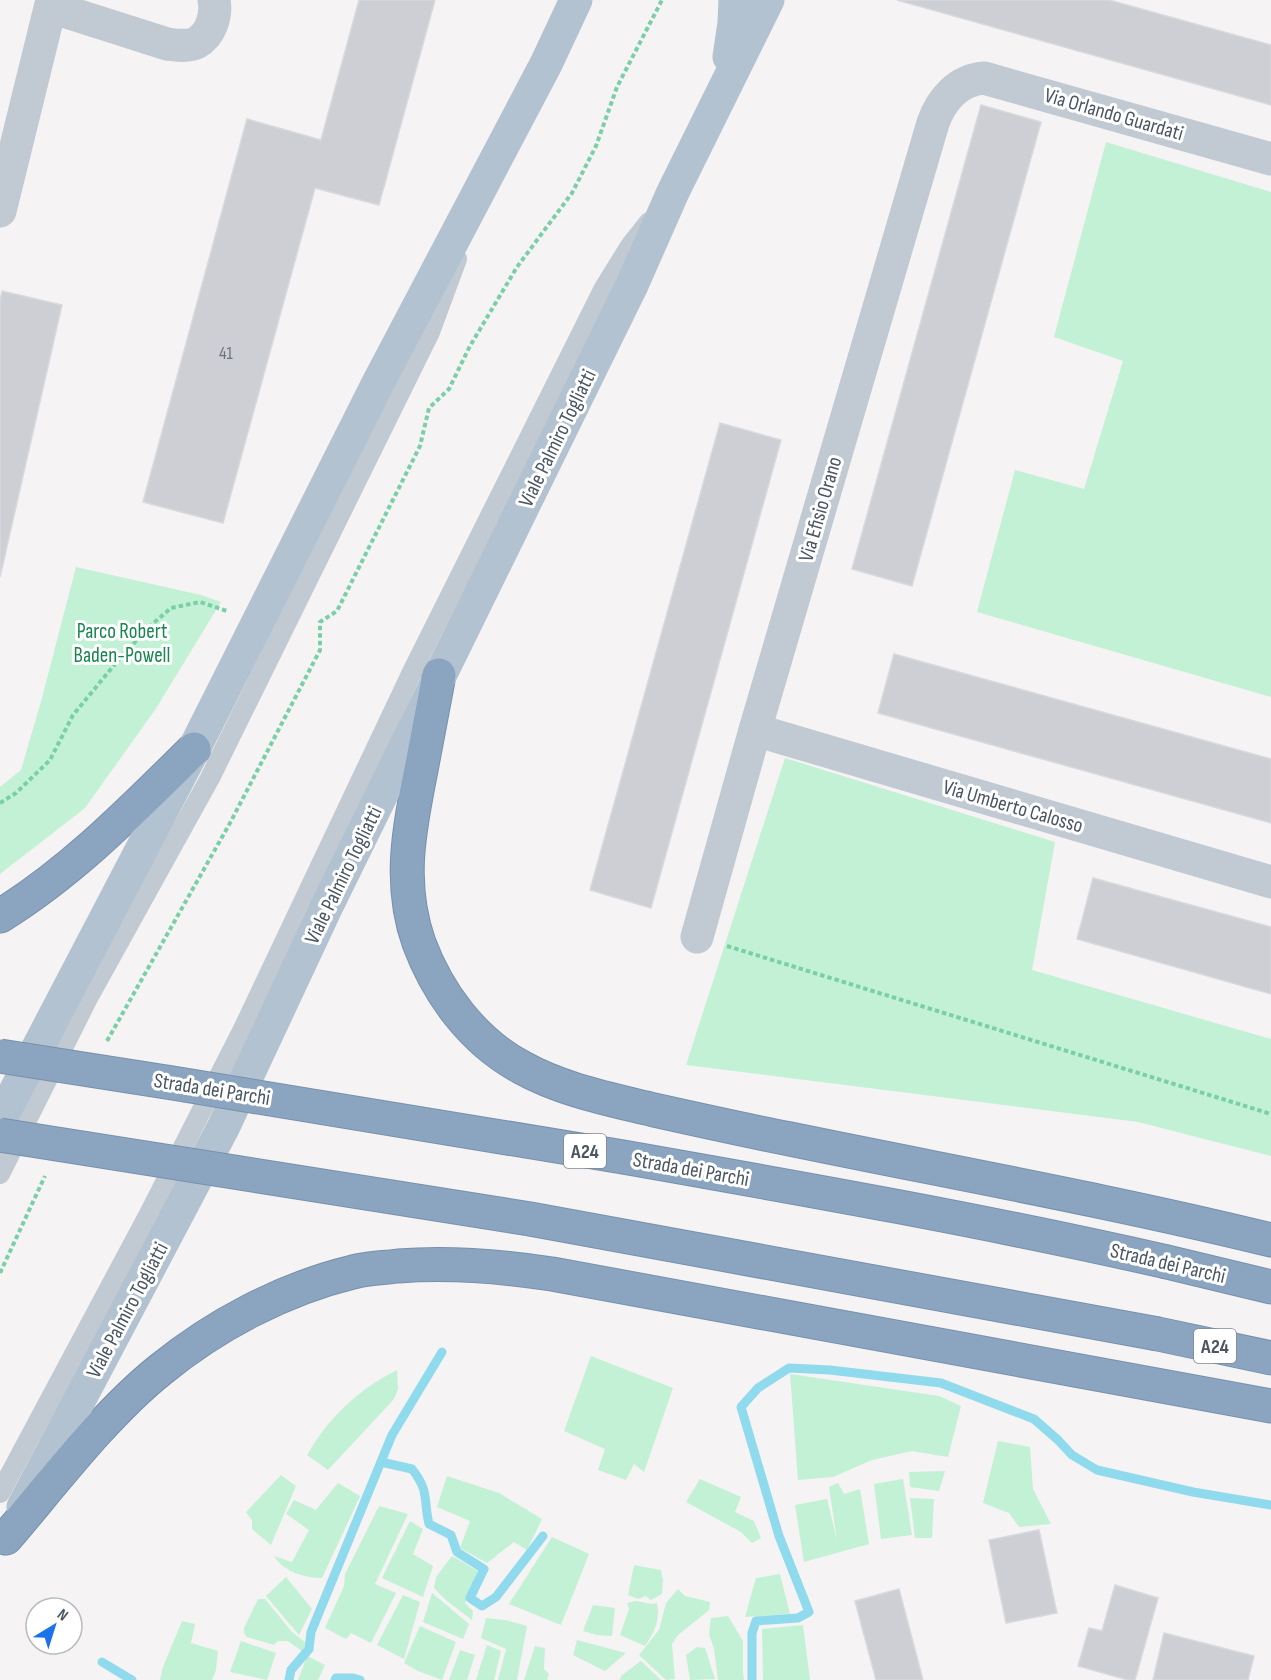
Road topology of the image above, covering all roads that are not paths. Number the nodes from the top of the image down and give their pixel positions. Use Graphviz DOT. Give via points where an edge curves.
graph roads {
  1 [pos="214,0"];
  2 [pos="576,0"];
  3 [pos="593,0"];
  4 [pos="735,0"];
  5 [pos="768,0"];
  6 [pos="51,3"];
  7 [pos="546,64"];
  8 [pos="726,82"];
  9 [pos="957,88"];
  10 [pos="1271,159"];
  11 [pos="673,192"];
  12 [pos="471,207"];
  13 [pos="0,211"];
  14 [pos="440,675"];
  15 [pos="755,730"];
  16 [pos="194,749"];
  17 [pos="1271,882"];
  18 [pos="0,916"];
  19 [pos="698,937"];
  20 [pos="0,1056"];
  21 [pos="0,1120"];
  22 [pos="0,1135"];
  23 [pos="0,1174"];
  24 [pos="1271,1240"];
  25 [pos="1271,1287"];
  26 [pos="1271,1358"];
  27 [pos="1271,1406"];
  28 [pos="0,1493"];
  29 [pos="3,1544"];
  1 -- 6 [label="street" via="213,21 206,35 196,43 182,45 167,44"];
  2 -- 7 [label="main road"];
  3 -- 7 [label="main road"];
  4 -- 8 [label="main road"];
  5 -- 8 [label="main road, Viale Palmiro Togliatti"];
  6 -- 13 [label="street"];
  7 -- 12 [label="main road"];
  8 -- 11 [label="main road, Viale Palmiro Togliatti"];
  9 -- 10 [label="street, Via Orlando Guardati" via="977,79 993,80"];
  9 -- 15 [label="street, Via Efisio Orano" via="933,123"];
  11 -- 14 [label="main road, Viale Palmiro Togliatti" via="632,285"];
  11 -- 28 [label="lane, Viale Palmiro Togliatti" via="630,246 604,288 412,672 239,1036"];
  12 -- 16 [label="main road"];
  12 -- 23 [label="lane" via="449,284 420,354 210,778 87,1000"];
  14 -- 24 [label="highway" via="407,844 410,911 442,991 474,1031 508,1060 561,1085 618,1101"];
  14 -- 29 [label="main road, Viale Palmiro Togliatti" via="224,1126"];
  15 -- 17 [label="street, Via Umberto Calosso"];
  15 -- 19 [label="street, Via Efisio Orano"];
  16 -- 18 [label="highway" via="83,856"];
  16 -- 21 [label="main road"];
  20 -- 25 [label="highway, Strada dei Parchi / A24, bridge" via="779,1184 1062,1239"];
  22 -- 26 [label="highway, A24, bridge" via="530,1219"];
  27 -- 29 [label="highway" via="542,1272 456,1263 381,1268 354,1272 254,1309 159,1370 108,1420"];
}
